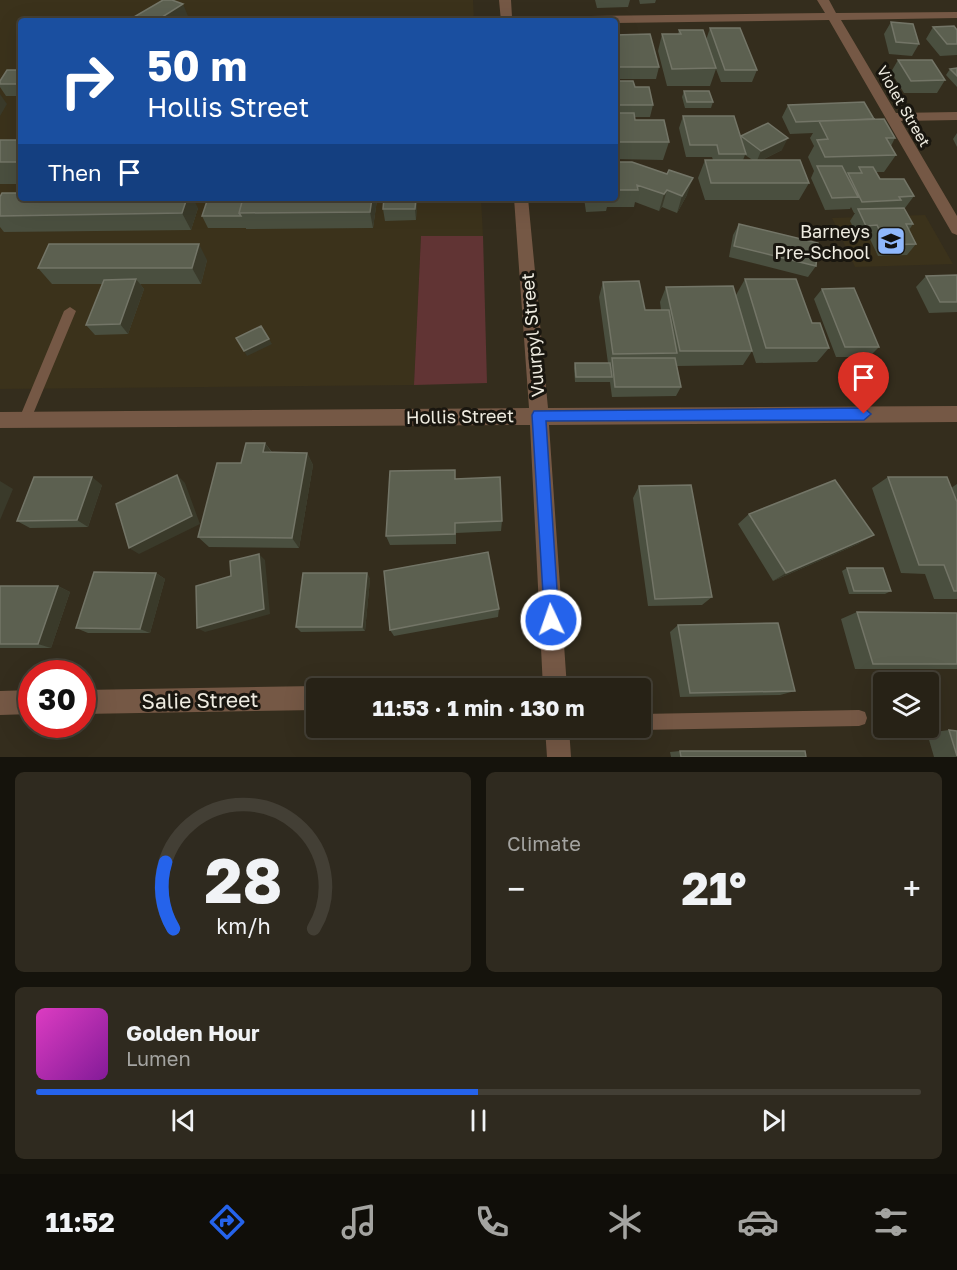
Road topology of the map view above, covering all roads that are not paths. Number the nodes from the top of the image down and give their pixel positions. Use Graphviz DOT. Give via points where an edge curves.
graph roads {
  1 [pos="505,0"];
  2 [pos="823,0"];
  3 [pos="957,15"];
  4 [pos="833,16"];
  5 [pos="507,18"];
  6 [pos="618,19"];
  7 [pos="957,116"];
  8 [pos="891,117"];
  9 [pos="521,201"];
  10 [pos="957,229"];
  11 [pos="70,311"];
  12 [pos="957,414"];
  13 [pos="539,415"];
  14 [pos="25,419"];
  15 [pos="0,420"];
  16 [pos="554,678"];
  17 [pos="306,698"];
  18 [pos="18,702"];
  19 [pos="96,702"];
  20 [pos="0,703"];
  21 [pos="859,718"];
  22 [pos="651,722"];
  23 [pos="558,738"];
  24 [pos="559,757"];
  1 -- 5 [label="street"];
  2 -- 4 [label="street, Violet Street"];
  3 -- 4 [label="street"];
  4 -- 6 [label="street"];
  4 -- 8 [label="street, Violet Street"];
  7 -- 8 [label="street"];
  8 -- 10 [label="street, Violet Street"];
  9 -- 13 [label="street, Vuurpyl Street"];
  11 -- 14 [label="lane"];
  12 -- 13 [label="street, Hollis Street"];
  13 -- 14 [label="street, Hollis Street"];
  13 -- 16 [label="street, Vuurpyl Street"];
  14 -- 15 [label="street, Hollis Street"];
  17 -- 19 [label="street, Salie Street"];
  18 -- 20 [label="street"];
  21 -- 22 [label="lane"];
  23 -- 24 [label="street"];
}
